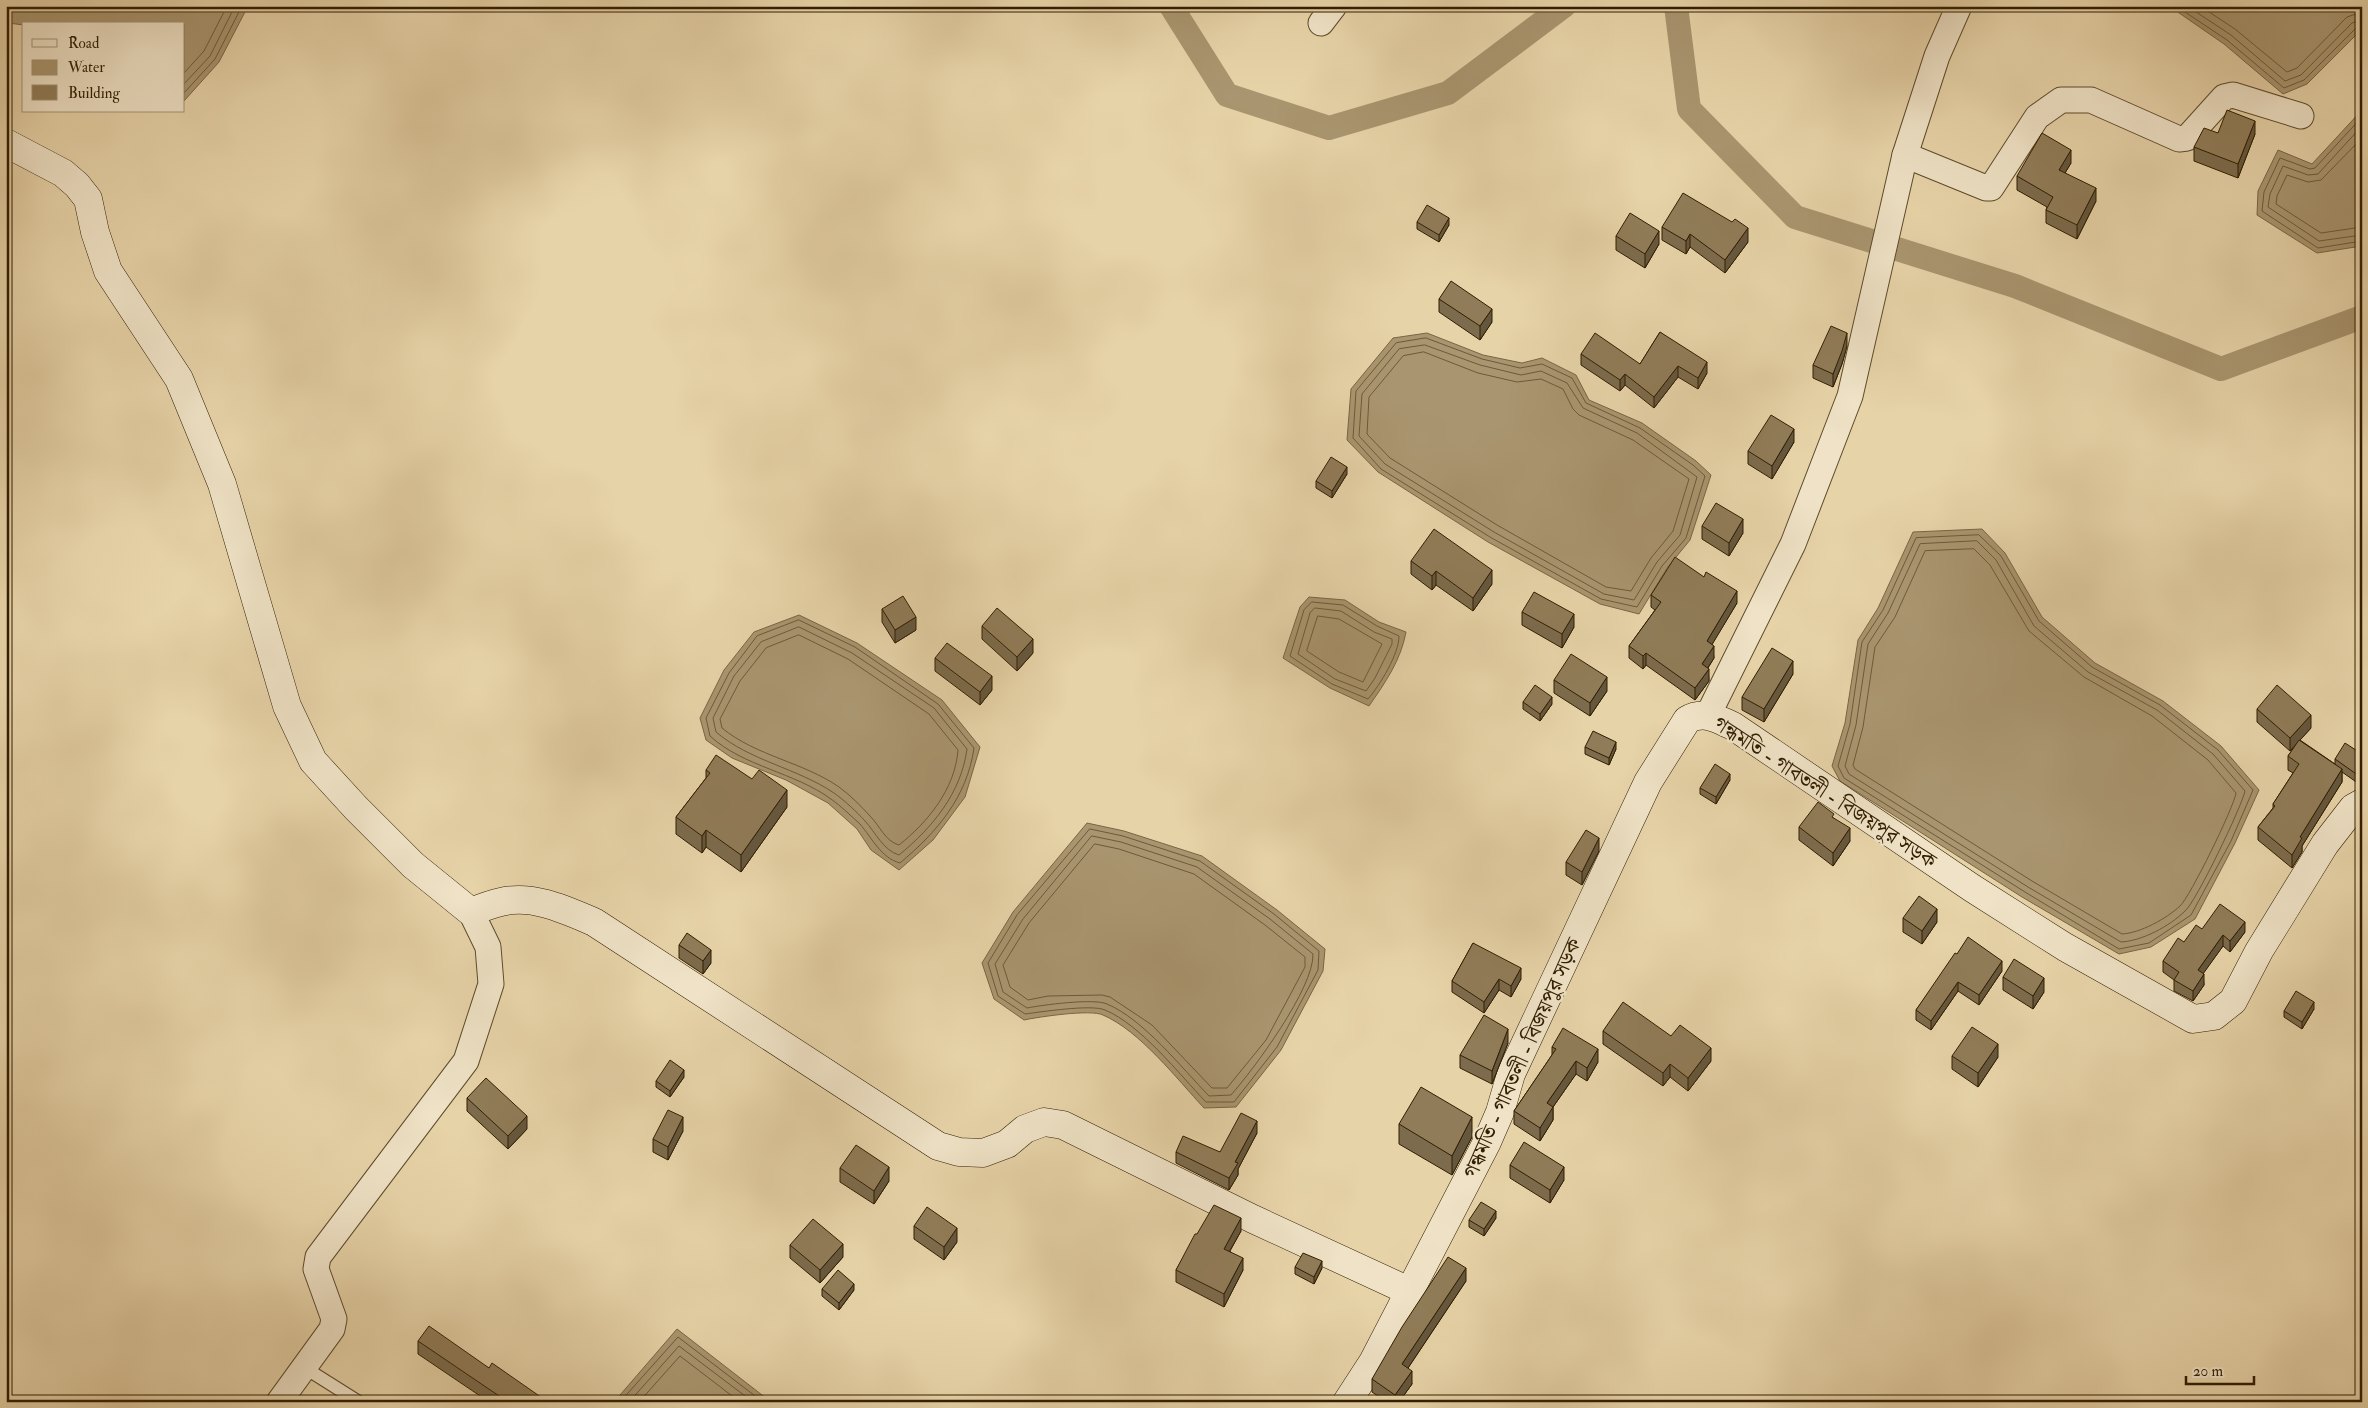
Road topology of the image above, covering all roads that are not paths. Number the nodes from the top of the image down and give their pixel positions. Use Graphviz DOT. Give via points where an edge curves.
graph roads {
  1 [pos="1959,6"];
  2 [pos="2301,116"];
  3 [pos="6,144"];
  4 [pos="1906,155"];
  5 [pos="1708,715"];
  6 [pos="2362,802"];
  7 [pos="471,912"];
  8 [pos="1411,1292"];
  9 [pos="305,1368"];
  10 [pos="279,1402"];
  11 [pos="359,1402"];
  12 [pos="1348,1402"];
  1 -- 4 [label="street" via="1937,56"];
  2 -- 4 [label="street" via="2233,95 2224,97 2187,138 2179,139 2091,100 2061,100 2037,117 1991,188"];
  3 -- 7 [label="street" via="63,174 88,199 108,271 179,379 222,484 287,706 313,760 413,865"];
  4 -- 5 [label="street" via="1850,396 1793,544"];
  5 -- 6 [label="street, গন্ধমতি - গাবতলী - বিজয়পুর সড়ক" via="1733,726 2065,947 2193,1019 2214,1016 2233,1002 2259,951 2326,844 2352,808"];
  5 -- 8 [label="street, গন্ধমতি - গাবতলী - বিজয়পুর সড়ক" via="1696,715 1687,720 1648,782 1511,1074 1487,1142"];
  7 -- 8 [label="street" via="503,901 537,901 594,922 938,1146 959,1152 983,1153 1006,1144 1025,1129 1038,1124 1063,1125 1253,1219"];
  7 -- 9 [label="street" via="488,947 491,984 466,1061 318,1257 316,1269 334,1319 332,1329"];
  8 -- 12 [label="street, গন্ধমতি - গাবতলী - বিজয়পুর সড়ক"];
  9 -- 10 [label="street"];
  9 -- 11 [label="lane"];
}
